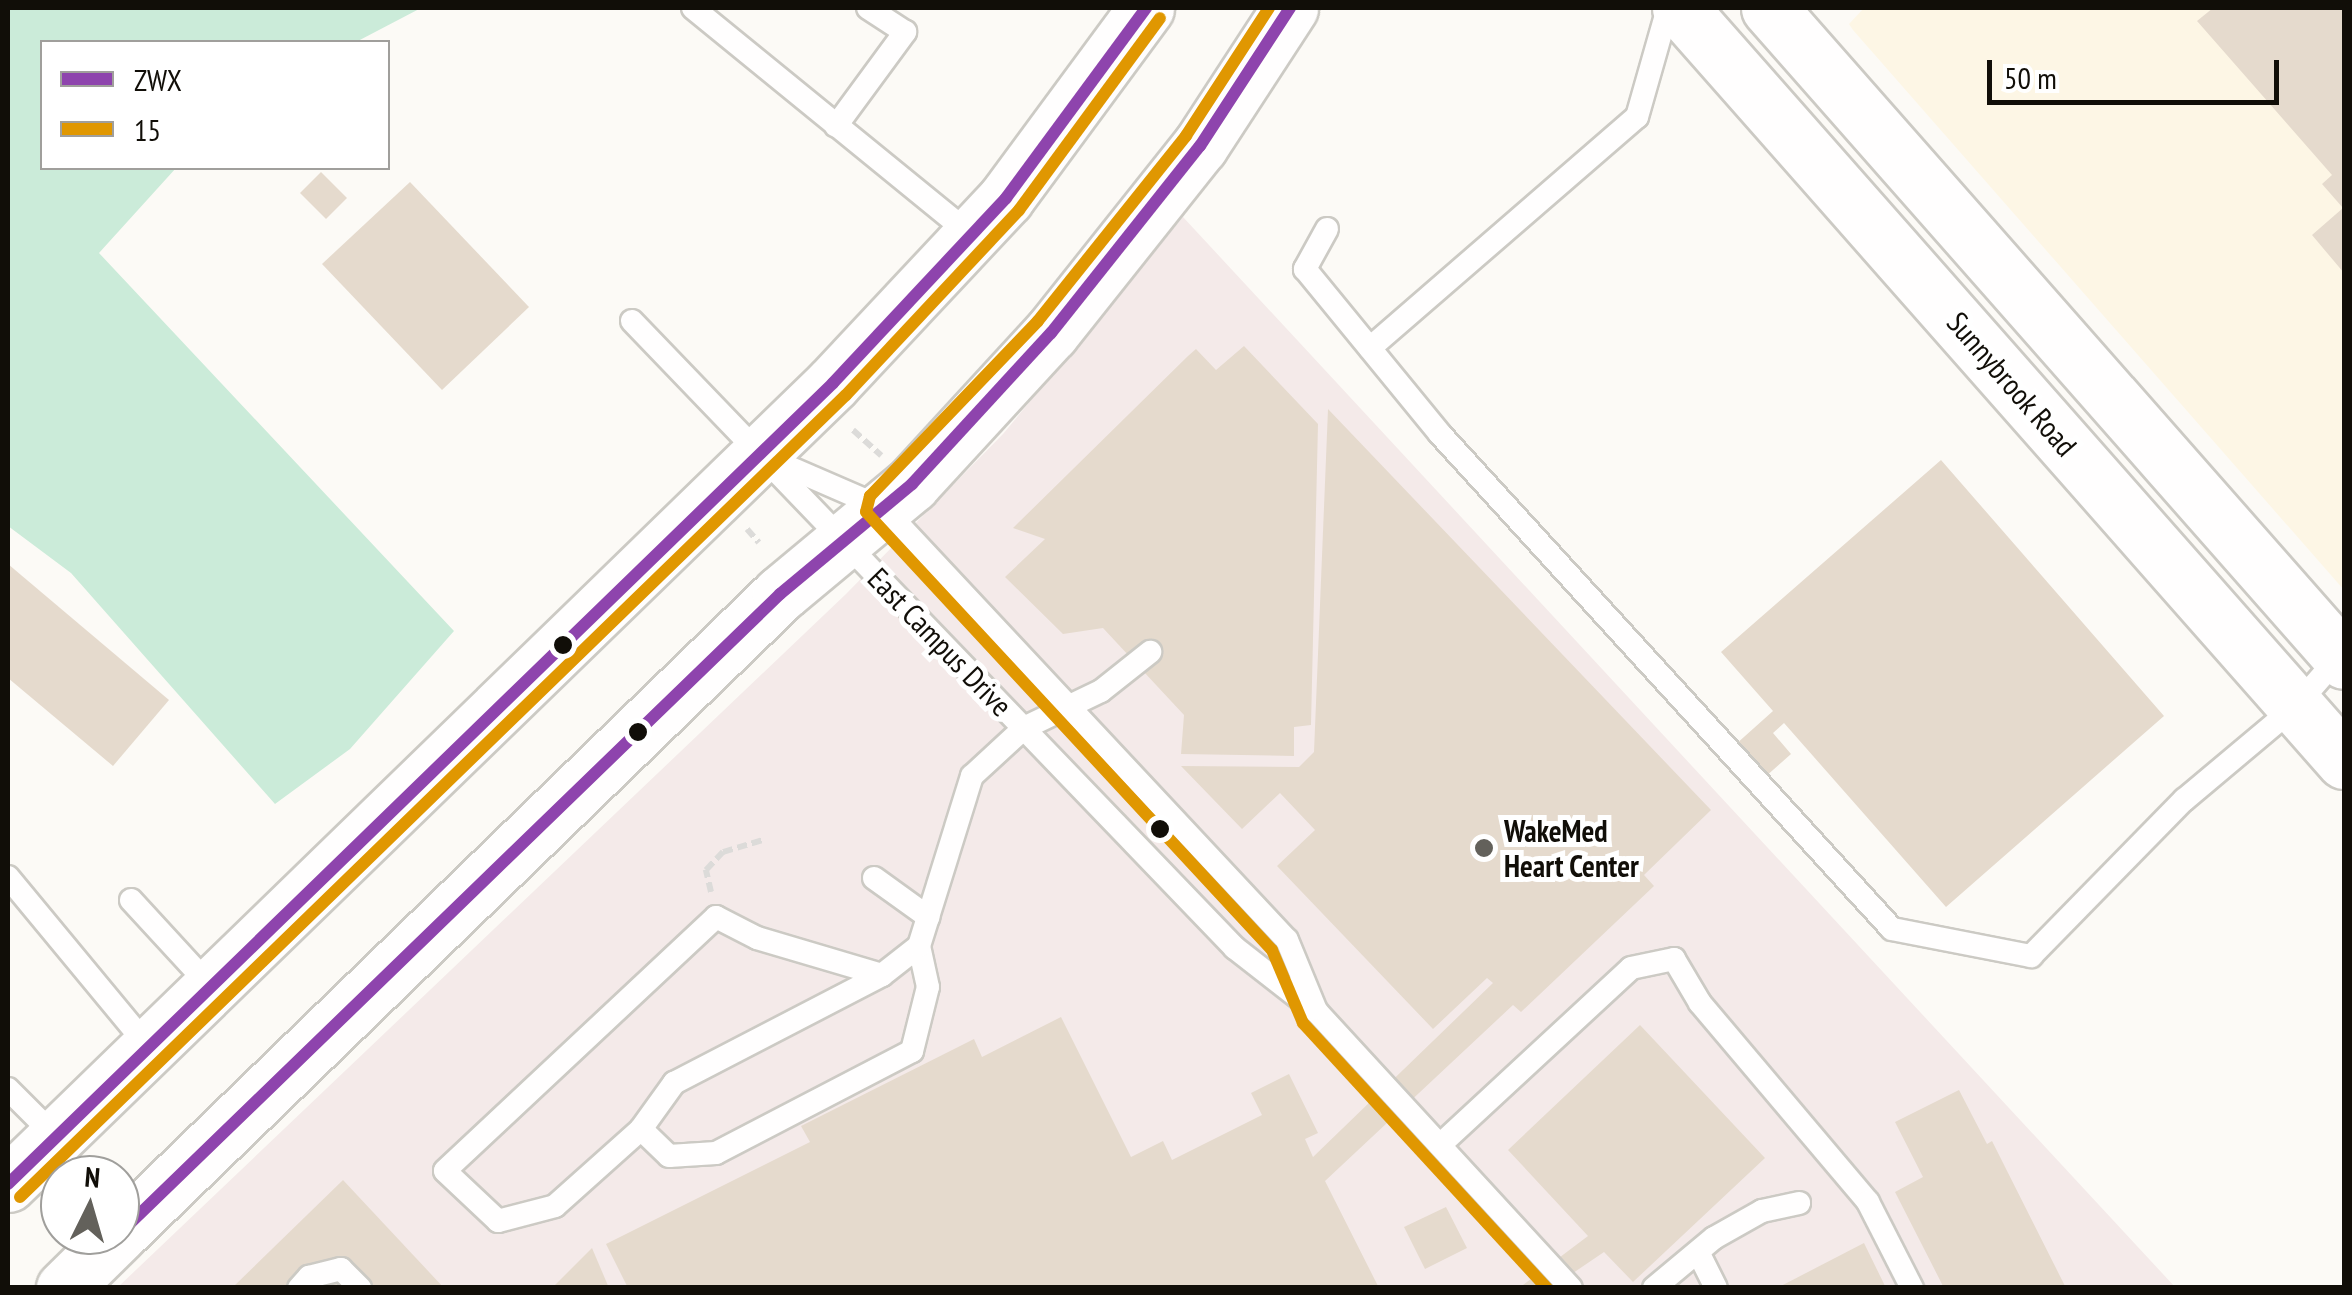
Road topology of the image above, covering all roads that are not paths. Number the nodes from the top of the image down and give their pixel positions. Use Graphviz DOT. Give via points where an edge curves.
graph roads {
  1 [pos="693,8"];
  2 [pos="868,8"];
  3 [pos="1146,8"];
  4 [pos="1290,8"];
  5 [pos="1668,8"];
  6 [pos="1680,8"];
  7 [pos="1769,8"];
  8 [pos="836,126"];
  9 [pos="1327,229"];
  10 [pos="972,235"];
  11 [pos="632,321"];
  12 [pos="1370,348"];
  13 [pos="757,454"];
  14 [pos="869,502"];
  15 [pos="1150,652"];
  16 [pos="2343,656"];
  17 [pos="1072,706"];
  18 [pos="2296,706"];
  19 [pos="1024,728"];
  20 [pos="2344,761"];
  21 [pos="8,878"];
  22 [pos="874,878"];
  23 [pos="131,900"];
  24 [pos="928,917"];
  25 [pos="919,946"];
  26 [pos="882,975"];
  27 [pos="210,986"];
  28 [pos="1317,1012"];
  29 [pos="148,1046"];
  30 [pos="8,1089"];
  31 [pos="642,1129"];
  32 [pos="56,1136"];
  33 [pos="1440,1145"];
  34 [pos="8,1184"];
  35 [pos="1799,1203"];
  36 [pos="140,1214"];
  37 [pos="1698,1252"];
  38 [pos="98,1255"];
  39 [pos="1680,1279"];
  40 [pos="64,1288"];
  41 [pos="299,1288"];
  42 [pos="360,1288"];
  43 [pos="1570,1288"];
  44 [pos="1654,1288"];
  45 [pos="1716,1288"];
  46 [pos="1912,1288"];
  1 -- 8 [label="lane"];
  2 -- 8 [label="lane" via="906,32"];
  3 -- 10 [label="main road"];
  4 -- 14 [label="main road" via="1200,146 1051,332"];
  5 -- 12 [label="lane" via="1637,116"];
  6 -- 18 [label="main road, Sunnybrook Road"];
  7 -- 16 [label="main road"];
  8 -- 10 [label="lane"];
  9 -- 12 [label="lane" via="1306,269"];
  10 -- 13 [label="main road"];
  11 -- 13 [label="lane"];
  12 -- 18 [label="lane" via="1892,929 2031,956 2184,800"];
  13 -- 14 [label="lane, East Campus Drive"];
  13 -- 14 [label="lane, East Campus Drive"];
  13 -- 27 [label="main road"];
  14 -- 17 [label="lane, East Campus Drive"];
  14 -- 19 [label="lane, East Campus Drive"];
  14 -- 36 [label="main road"];
  15 -- 17 [label="lane"];
  16 -- 18 [label="lane"];
  17 -- 19 [label="lane"];
  17 -- 28 [label="lane, East Campus Drive" via="1286,940"];
  18 -- 20 [label="main road, Sunnybrook Road"];
  19 -- 24 [label="lane" via="972,776"];
  19 -- 28 [label="lane, East Campus Drive" via="1235,948"];
  21 -- 29 [label="lane"];
  22 -- 24 [label="lane"];
  23 -- 27 [label="lane"];
  24 -- 25 [label="lane"];
  25 -- 26 [label="lane"];
  25 -- 31 [label="lane" via="928,987 912,1052 716,1153 669,1156"];
  26 -- 31 [label="lane" via="674,1084"];
  26 -- 31 [label="lane" via="757,938 716,917 445,1171 498,1222 555,1206"];
  27 -- 29 [label="main road"];
  28 -- 33 [label="lane, East Campus Drive"];
  29 -- 32 [label="main road"];
  30 -- 32 [label="lane"];
  32 -- 34 [label="main road"];
  33 -- 43 [label="lane, East Campus Drive"];
  33 -- 46 [label="lane" via="1631,968 1674,960 1700,1004 1868,1202"];
  35 -- 37 [label="lane" via="1762,1211"];
  37 -- 39 [label="lane"];
  37 -- 45 [label="lane"];
  38 -- 40 [label="main road"];
  39 -- 44 [label="lane"];
  41 -- 42 [label="lane" via="310,1277 341,1269"];
}
